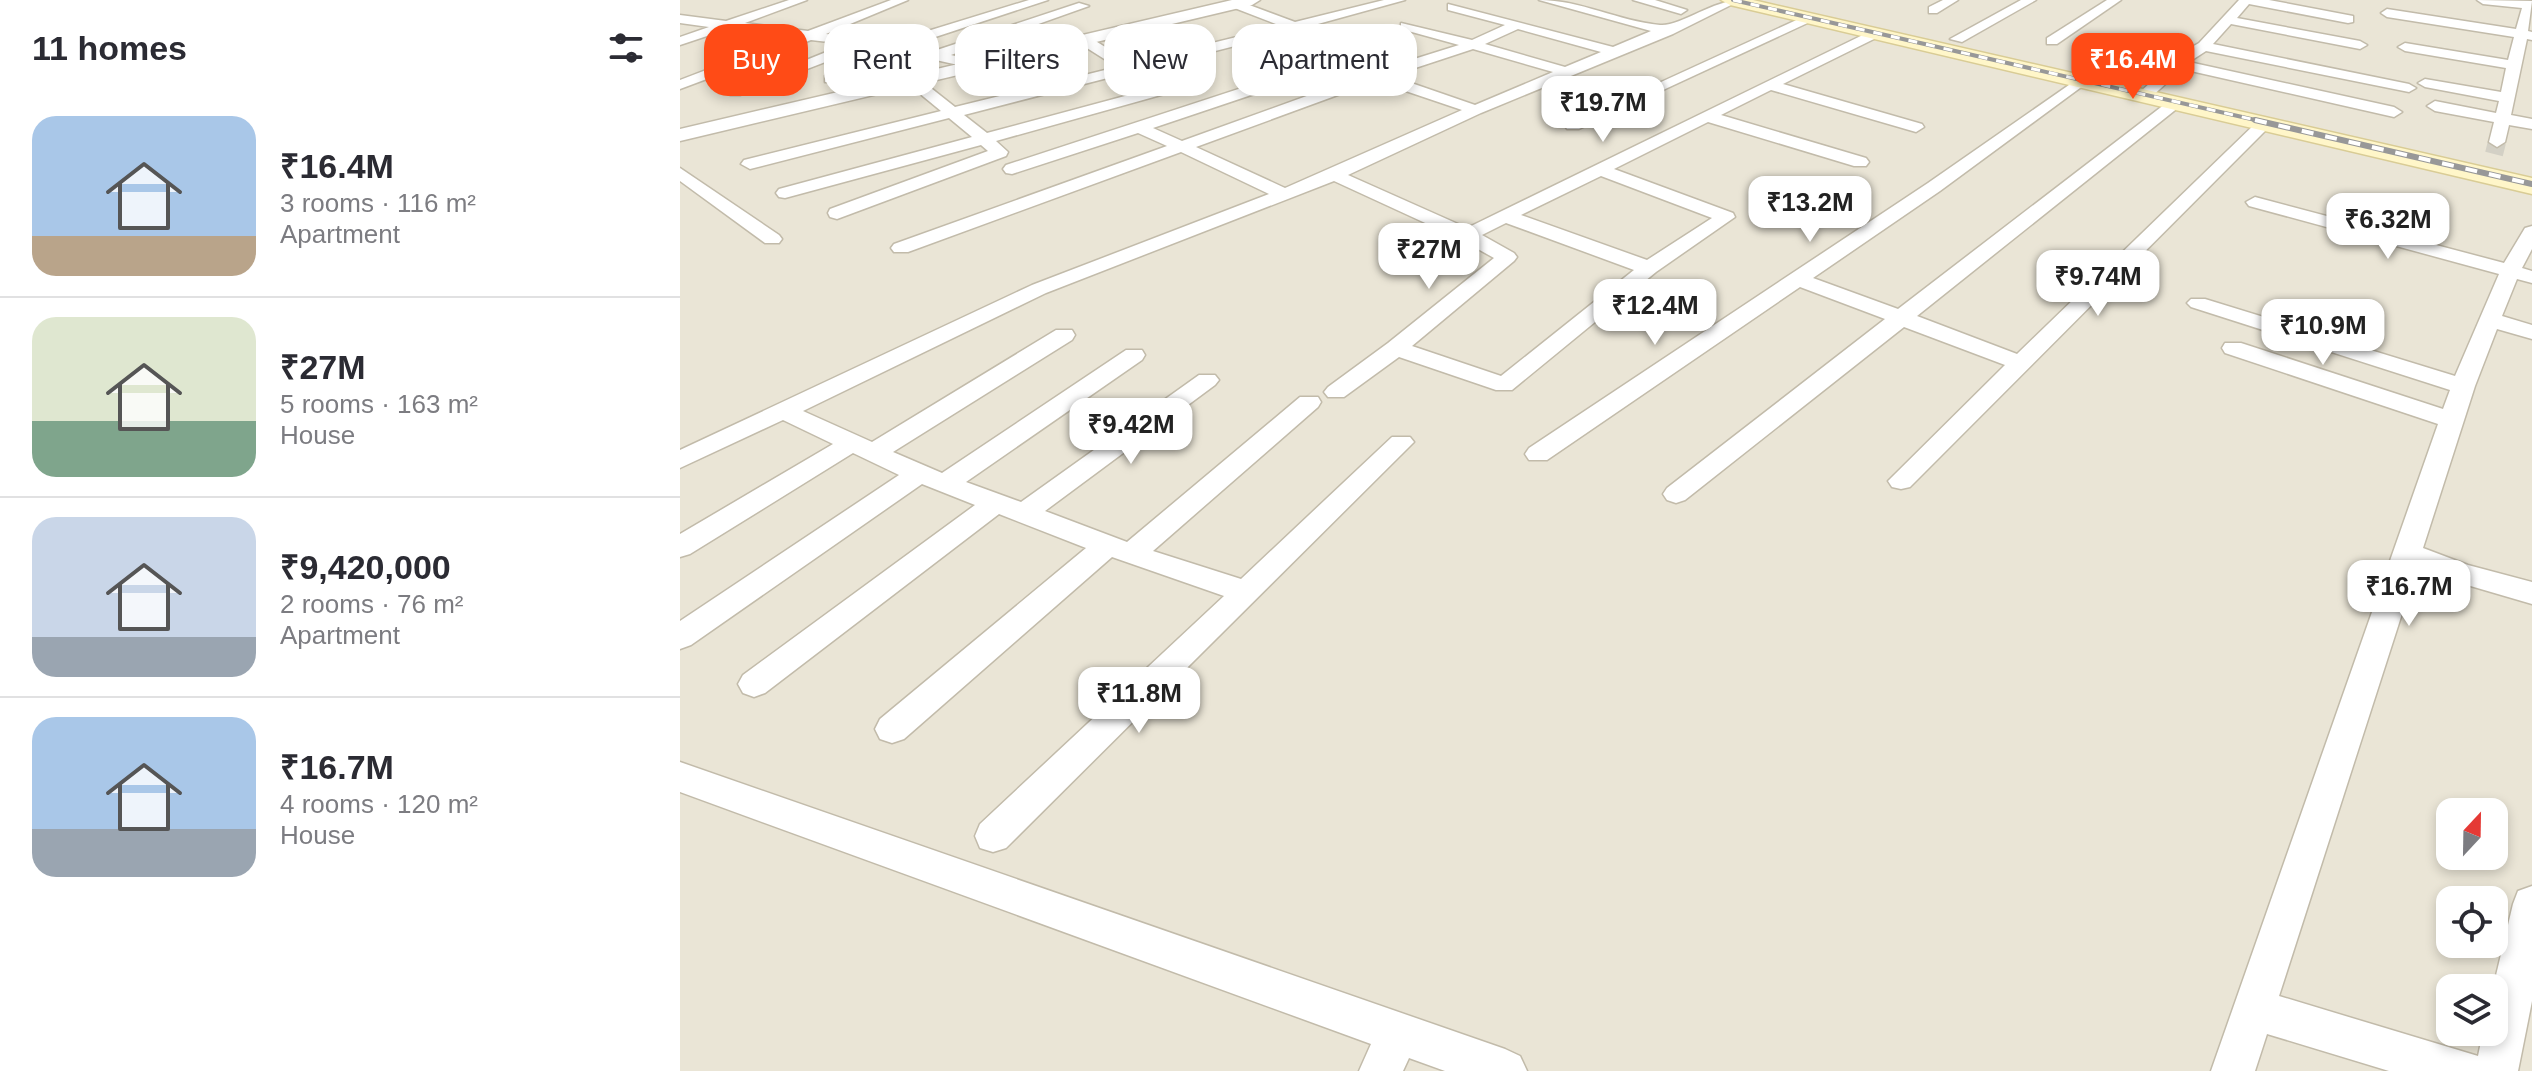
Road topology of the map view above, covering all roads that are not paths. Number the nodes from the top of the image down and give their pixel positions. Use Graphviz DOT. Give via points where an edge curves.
graph roads {
  1 [pos="801,0"];
  2 [pos="902,0"];
  3 [pos="1042,0"];
  4 [pos="1399,0"];
  5 [pos="1545,0"];
  6 [pos="1639,0"];
  7 [pos="1733,0"];
  8 [pos="1783,0"];
  9 [pos="1952,0"];
  10 [pos="2030,0"];
  11 [pos="2111,0"];
  12 [pos="2308,0"];
  13 [pos="2483,0"];
  14 [pos="1244,2"];
  15 [pos="2415,5"];
  16 [pos="1083,6"];
  17 [pos="2530,6"];
  18 [pos="1452,7"];
  19 [pos="723,8"];
  20 [pos="2240,8"];
  21 [pos="2359,9"];
  22 [pos="1681,10"];
  23 [pos="1933,10"];
  24 [pos="2387,13"];
  25 [pos="682,20"];
  26 [pos="1808,20"];
  27 [pos="718,24"];
  28 [pos="730,24"];
  29 [pos="1288,24"];
  30 [pos="1300,24"];
  31 [pos="1518,24"];
  32 [pos="2346,24"];
  33 [pos="1417,29"];
  34 [pos="2392,29"];
  35 [pos="1668,31"];
  36 [pos="939,32"];
  37 [pos="2217,32"];
  38 [pos="704,33"];
  39 [pos="808,34"];
  40 [pos="814,35"];
  41 [pos="1871,35"];
  42 [pos="824,36"];
  43 [pos="1088,39"];
  44 [pos="1957,39"];
  45 [pos="680,41"];
  46 [pos="2052,41"];
  47 [pos="2469,41"];
  48 [pos="1473,45"];
  49 [pos="2204,46"];
  50 [pos="2405,47"];
  51 [pos="1617,52"];
  52 [pos="939,54"];
  53 [pos="2518,59"];
  54 [pos="1417,63"];
  55 [pos="2417,63"];
  56 [pos="2179,64"];
  57 [pos="2532,66"];
  58 [pos="1568,72"];
  59 [pos="1104,76"];
  60 [pos="2532,81"];
  61 [pos="2079,82"];
  62 [pos="2425,83"];
  63 [pos="680,85"];
  64 [pos="1768,85"];
  65 [pos="2409,88"];
  66 [pos="1417,90"];
  67 [pos="2150,90"];
  68 [pos="845,96"];
  69 [pos="931,96"];
  70 [pos="1140,96"];
  71 [pos="1232,96"];
  72 [pos="1321,96"];
  73 [pos="2174,104"];
  74 [pos="2435,106"];
  75 [pos="1476,110"];
  76 [pos="2394,112"];
  77 [pos="952,113"];
  78 [pos="1706,116"];
  79 [pos="2503,119"];
  80 [pos="2264,124"];
  81 [pos="2532,124"];
  82 [pos="1573,126"];
  83 [pos="1139,127"];
  84 [pos="1916,127"];
  85 [pos="680,135"];
  86 [pos="982,138"];
  87 [pos="1182,147"];
  88 [pos="2495,152"];
  89 [pos="1860,162"];
  90 [pos="750,164"];
  91 [pos="2532,168"];
  92 [pos="1012,169"];
  93 [pos="1599,169"];
  94 [pos="1334,175"];
  95 [pos="682,177"];
  96 [pos="2532,186"];
  97 [pos="785,193"];
  98 [pos="1284,194"];
  99 [pos="2255,202"];
  100 [pos="837,213"];
  101 [pos="1505,216"];
  102 [pos="2532,232"];
  103 [pos="1467,235"];
  104 [pos="772,239"];
  105 [pos="901,248"];
  106 [pos="1649,268"];
  107 [pos="2521,274"];
  108 [pos="1798,279"];
  109 [pos="2198,303"];
  110 [pos="1899,317"];
  111 [pos="2492,320"];
  112 [pos="2532,332"];
  113 [pos="1064,335"];
  114 [pos="1396,348"];
  115 [pos="2233,348"];
  116 [pos="1134,355"];
  117 [pos="2020,363"];
  118 [pos="1207,380"];
  119 [pos="2463,386"];
  120 [pos="1336,392"];
  121 [pos="1309,402"];
  122 [pos="783,411"];
  123 [pos="2451,420"];
  124 [pos="1401,442"];
  125 [pos="863,448"];
  126 [pos="1538,454"];
  127 [pos="680,460"];
  128 [pos="932,478"];
  129 [pos="1901,481"];
  130 [pos="1676,494"];
  131 [pos="997,502"];
  132 [pos="1025,513"];
  133 [pos="680,547"];
  134 [pos="1120,549"];
  135 [pos="2406,552"];
  136 [pos="1246,592"];
  137 [pos="2532,593"];
  138 [pos="680,637"];
  139 [pos="754,684"];
  140 [pos="892,729"];
  141 [pos="680,777"];
  142 [pos="993,836"];
  143 [pos="2532,904"];
  144 [pos="2252,1009"];
  145 [pos="1389,1052"];
  146 [pos="1505,1071"];
  147 [pos="2233,1071"];
  148 [pos="2462,1071"];
  149 [pos="2496,1071"];
  1 -- 28 [label="street"];
  2 -- 40 [label="street"];
  3 -- 36 [label="street"];
  4 -- 30 [label="street"];
  5 -- 35 [label="street"];
  6 -- 22 [label="street"];
  7 -- 26 [label="main road"];
  7 -- 35 [label="street"];
  8 -- 44 [label="main road"];
  9 -- 23 [label="street"];
  10 -- 44 [label="street"];
  11 -- 46 [label="street"];
  12 -- 21 [label="street"];
  13 -- 17 [label="street"];
  14 -- 29 [label="street"];
  14 -- 43 [label="street"];
  15 -- 53 [label="street"];
  16 -- 52 [label="street"];
  17 -- 53 [label="street"];
  18 -- 31 [label="street"];
  19 -- 25 [label="street"];
  20 -- 32 [label="street"];
  20 -- 37 [label="street"];
  20 -- 37 [label="street" via="2358,52"];
  24 -- 53 [label="street"];
  25 -- 27 [label="street"];
  26 -- 41 [label="main road"];
  26 -- 82 [label="street"];
  31 -- 48 [label="street"];
  31 -- 51 [label="street"];
  33 -- 48 [label="street"];
  34 -- 47 [label="street"];
  35 -- 51 [label="street"];
  37 -- 49 [label="street"];
  38 -- 45 [label="street"];
  39 -- 40 [label="street"];
  40 -- 42 [label="street"];
  40 -- 63 [label="street"];
  41 -- 61 [label="main road"];
  41 -- 64 [label="street"];
  44 -- 67 [label="main road"];
  48 -- 54 [label="street"];
  48 -- 58 [label="street"];
  49 -- 56 [label="street"];
  49 -- 65 [label="street"];
  50 -- 53 [label="street"];
  51 -- 58 [label="street"];
  53 -- 55 [label="street"];
  53 -- 57 [label="street"];
  53 -- 60 [label="street"];
  53 -- 62 [label="street"];
  53 -- 79 [label="street"];
  56 -- 67 [label="street"];
  56 -- 76 [label="street"];
  58 -- 75 [label="street"];
  59 -- 77 [label="street"];
  61 -- 67 [label="main road"];
  61 -- 108 [label="street"];
  64 -- 78 [label="street"];
  64 -- 84 [label="street"];
  66 -- 75 [label="street"];
  67 -- 73 [label="main road"];
  67 -- 88 [label="main road"];
  68 -- 85 [label="street"];
  69 -- 77 [label="street"];
  70 -- 86 [label="street"];
  71 -- 83 [label="street"];
  72 -- 87 [label="street"];
  73 -- 80 [label="main road"];
  73 -- 110 [label="street"];
  74 -- 79 [label="street"];
  75 -- 94 [label="street"];
  77 -- 86 [label="street"];
  77 -- 90 [label="street"];
  78 -- 89 [label="street"];
  78 -- 93 [label="street"];
  79 -- 81 [label="street"];
  79 -- 88 [label="street"];
  80 -- 96 [label="main road"];
  80 -- 117 [label="street"];
  83 -- 87 [label="street"];
  83 -- 92 [label="street"];
  86 -- 97 [label="street"];
  86 -- 100 [label="street" via="1000,152"];
  87 -- 98 [label="street"];
  87 -- 105 [label="street"];
  88 -- 91 [label="main road"];
  93 -- 101 [label="street"];
  93 -- 106 [label="street" via="1726,217"];
  94 -- 98 [label="street"];
  94 -- 103 [label="street"];
  95 -- 104 [label="street"];
  98 -- 122 [label="street" via="1039,289"];
  99 -- 107 [label="street"];
  101 -- 103 [label="street"];
  101 -- 106 [label="street"];
  102 -- 107 [label="street"];
  103 -- 114 [label="street" via="1507,257"];
  106 -- 114 [label="street" via="1504,385"];
  107 -- 111 [label="street"];
  108 -- 110 [label="street"];
  108 -- 126 [label="street"];
  109 -- 119 [label="street"];
  110 -- 117 [label="street"];
  110 -- 130 [label="street"];
  111 -- 112 [label="street"];
  111 -- 119 [label="street"];
  113 -- 125 [label="street"];
  114 -- 120 [label="street"];
  115 -- 123 [label="street"];
  116 -- 128 [label="street"];
  117 -- 129 [label="street"];
  118 -- 132 [label="street"];
  119 -- 123 [label="street"];
  121 -- 134 [label="street"];
  122 -- 125 [label="street"];
  122 -- 127 [label="street"];
  123 -- 135 [label="street"];
  124 -- 136 [label="street"];
  125 -- 128 [label="street"];
  125 -- 133 [label="street"];
  128 -- 131 [label="street"];
  128 -- 138 [label="street"];
  131 -- 132 [label="street"];
  131 -- 139 [label="street"];
  132 -- 134 [label="street"];
  134 -- 136 [label="street"];
  134 -- 140 [label="street"];
  135 -- 137 [label="street"];
  135 -- 144 [label="street"];
  136 -- 142 [label="street"];
  141 -- 145 [label="street"];
  143 -- 149 [label="street"];
  144 -- 147 [label="street"];
  144 -- 148 [label="street"];
  145 -- 146 [label="street"];
}
